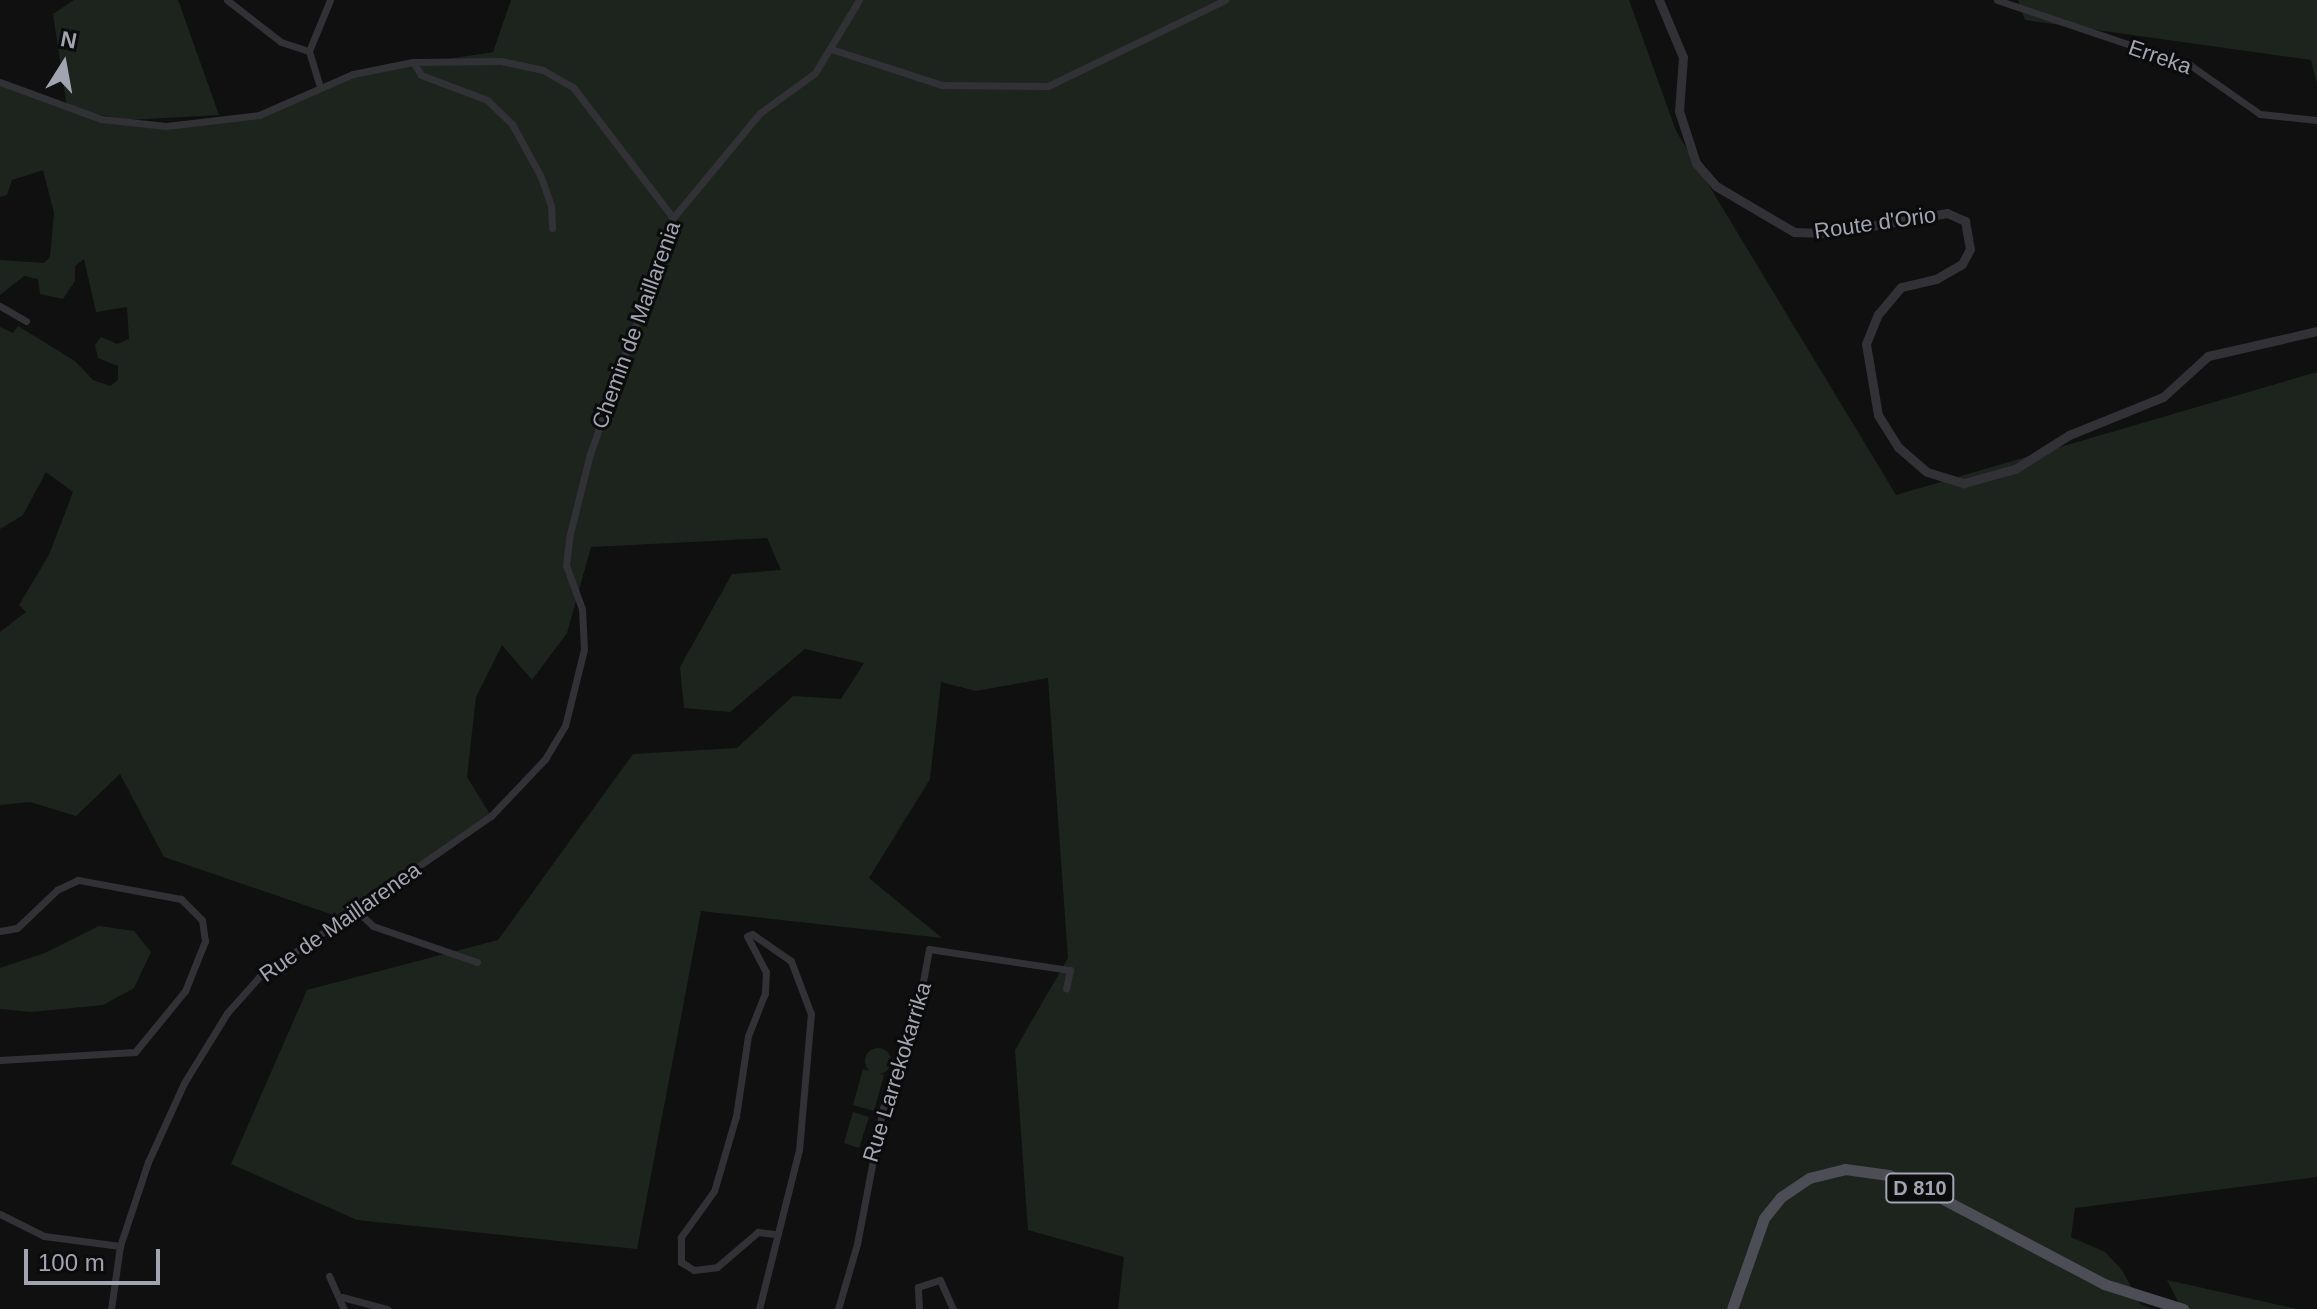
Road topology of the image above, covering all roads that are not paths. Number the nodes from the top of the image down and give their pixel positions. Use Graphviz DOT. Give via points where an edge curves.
graph roads {
  1 [pos="227,0"];
  2 [pos="330,0"];
  3 [pos="859,0"];
  4 [pos="1225,0"];
  5 [pos="1659,0"];
  6 [pos="1997,0"];
  7 [pos="831,49"];
  8 [pos="309,51"];
  9 [pos="413,62"];
  10 [pos="0,82"];
  11 [pos="320,87"];
  12 [pos="2317,120"];
  13 [pos="673,218"];
  14 [pos="552,228"];
  15 [pos="0,306"];
  16 [pos="26,321"];
  17 [pos="2317,331"];
  18 [pos="566,565"];
  19 [pos="357,911"];
  20 [pos="0,931"];
  21 [pos="477,962"];
  22 [pos="1066,989"];
  23 [pos="0,1060"];
  24 [pos="0,1214"];
  25 [pos="775,1234"];
  26 [pos="120,1246"];
  27 [pos="329,1276"];
  28 [pos="342,1297"];
  29 [pos="111,1309"];
  30 [pos="344,1309"];
  31 [pos="387,1309"];
  32 [pos="759,1309"];
  33 [pos="838,1309"];
  34 [pos="919,1309"];
  35 [pos="953,1309"];
  36 [pos="1732,1309"];
  37 [pos="2183,1309"];
  1 -- 8 [label="street" via="281,42"];
  2 -- 8 [label="street"];
  3 -- 7 [label="street, Chemin de Maillarenia"];
  4 -- 7 [label="street" via="1048,86 942,85"];
  5 -- 17 [label="street, Route d'Orio" via="1683,57 1679,111 1696,163 1716,186 1794,232 1830,233 1947,213 1965,221 1970,249 1962,264 1936,279 1901,287 1878,314 1866,344 1878,415 1898,447 1927,472 1964,483 2015,469 2069,435 2163,397 2208,356"];
  6 -- 12 [label="street, Erreka" via="2190,65 2260,114"];
  7 -- 13 [label="street, Chemin de Maillarenia" via="815,73 760,113"];
  8 -- 11 [label="street"];
  9 -- 11 [label="street"];
  9 -- 13 [label="street" via="501,61 543,70 573,87"];
  9 -- 14 [label="street" via="421,75 487,100 512,124 541,177"];
  10 -- 11 [label="street" via="101,119 166,126 259,115"];
  13 -- 18 [label="street, Chemin de Maillarenia" via="590,454"];
  15 -- 16 [label="street"];
  18 -- 19 [label="street, Rue de Maillarenea" via="582,609 584,649 565,726 545,759 491,816"];
  19 -- 21 [label="street" via="373,926"];
  19 -- 26 [label="street, Rue de Maillarenea" via="259,977 227,1013 184,1083 154,1148"];
  20 -- 23 [label="street" via="17,928 57,890 78,880 181,899 202,920 205,941 185,991 135,1052"];
  22 -- 33 [label="street, Rue Larrekokarrika" via="1073,978 1070,970 929,949 915,1025 879,1120 857,1244"];
  24 -- 26 [label="street" via="44,1236"];
  25 -- 25 [label="street" via="799,1150 811,1014 791,961 752,934 747,936 766,972 765,993 748,1036 736,1116 714,1191 681,1237 681,1262 694,1270 717,1267 758,1232"];
  25 -- 32 [label="street"];
  26 -- 29 [label="street, Rue de Maillarenea"];
  27 -- 28 [label="street"];
  28 -- 30 [label="street"];
  28 -- 31 [label="street"];
  34 -- 35 [label="street" via="918,1287 940,1280"];
  36 -- 37 [label="main road, D 810" via="1749,1247 1764,1218 1781,1197 1809,1178 1845,1169 1889,1175 1924,1189 2104,1284"];
}
